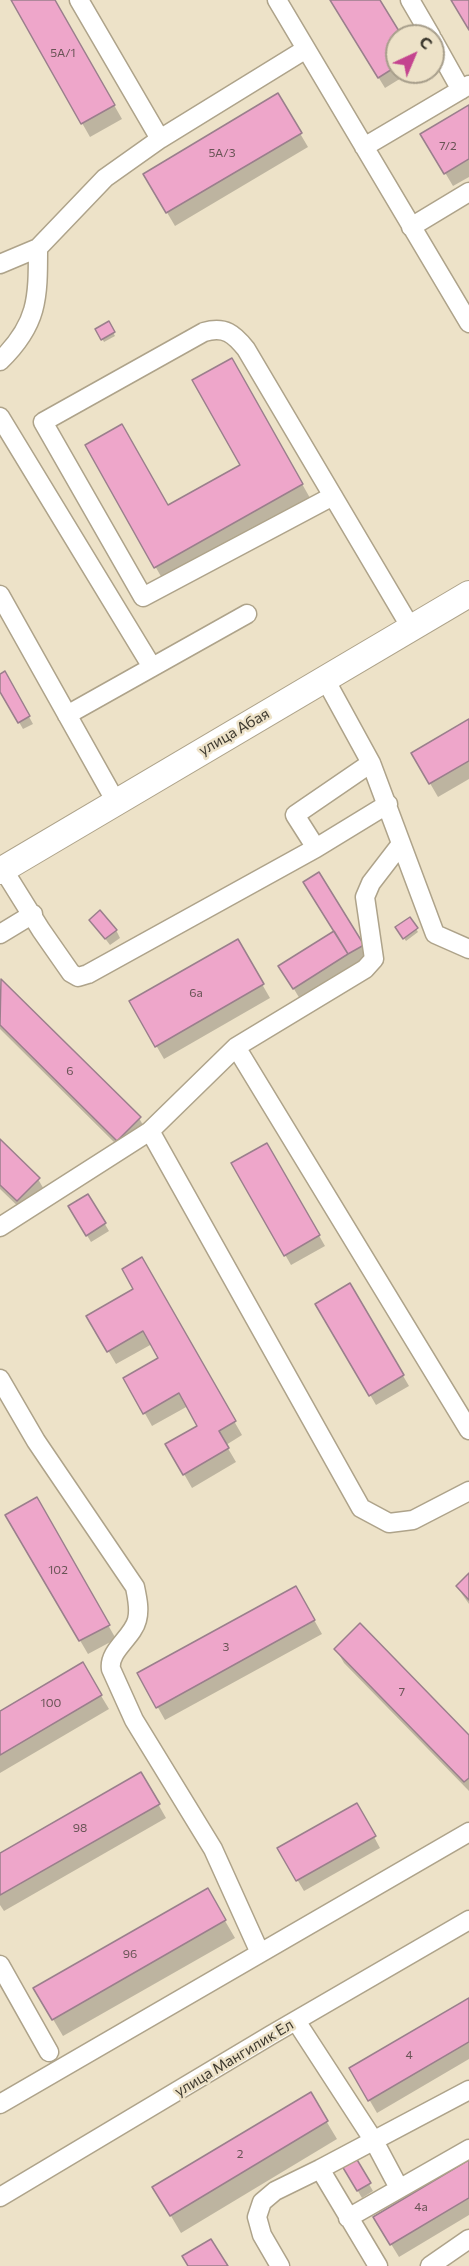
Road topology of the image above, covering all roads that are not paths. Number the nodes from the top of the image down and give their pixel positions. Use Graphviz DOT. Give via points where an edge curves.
graph roads {
  1 [pos="79,0"];
  2 [pos="277,0"];
  3 [pos="410,0"];
  4 [pos="423,24"];
  5 [pos="306,49"];
  6 [pos="445,58"];
  7 [pos="465,88"];
  8 [pos="160,139"];
  9 [pos="364,147"];
  10 [pos="469,192"];
  11 [pos="411,227"];
  12 [pos="38,248"];
  13 [pos="0,264"];
  14 [pos="469,323"];
  15 [pos="0,361"];
  16 [pos="0,417"];
  17 [pos="333,496"];
  18 [pos="469,594"];
  19 [pos="0,595"];
  20 [pos="247,615"];
  21 [pos="411,628"];
  22 [pos="152,668"];
  23 [pos="325,679"];
  24 [pos="68,715"];
  25 [pos="371,763"];
  26 [pos="116,802"];
  27 [pos="388,804"];
  28 [pos="401,844"];
  29 [pos="316,848"];
  30 [pos="2,870"];
  31 [pos="33,914"];
  32 [pos="0,934"];
  33 [pos="469,949"];
  34 [pos="236,1047"];
  35 [pos="150,1131"];
  36 [pos="0,1227"];
  37 [pos="0,1379"];
  38 [pos="469,1430"];
  39 [pos="469,1491"];
  40 [pos="469,1832"];
  41 [pos="469,1920"];
  42 [pos="260,1953"];
  43 [pos="0,1965"];
  44 [pos="296,2021"];
  45 [pos="50,2052"];
  46 [pos="469,2090"];
  47 [pos="0,2104"];
  48 [pos="374,2141"];
  49 [pos="469,2149"];
  50 [pos="320,2169"];
  51 [pos="399,2188"];
  52 [pos="0,2197"];
  53 [pos="348,2218"];
  54 [pos="469,2239"];
  55 [pos="280,2266"];
  56 [pos="378,2266"];
  57 [pos="430,2266"];
  1 -- 8 [label="street"];
  2 -- 5 [label="street"];
  3 -- 4 [label="street"];
  5 -- 8 [label="street"];
  5 -- 9 [label="street"];
  6 -- 7 [label="street"];
  7 -- 9 [label="street"];
  8 -- 12 [label="street" via="105,178"];
  9 -- 11 [label="street"];
  10 -- 11 [label="street"];
  11 -- 14 [label="street"];
  12 -- 13 [label="street"];
  12 -- 15 [label="street" via="38,288 32,317 25,333"];
  16 -- 22 [label="street"];
  17 -- 17 [label="street" via="246,349 238,338 223,329 204,332 44,422 143,597"];
  17 -- 21 [label="street"];
  18 -- 21 [label="street, улица Абая"];
  19 -- 24 [label="street"];
  20 -- 22 [label="street"];
  21 -- 23 [label="street, улица Абая"];
  22 -- 24 [label="street"];
  23 -- 25 [label="street"];
  23 -- 26 [label="street, улица Абая"];
  24 -- 26 [label="street"];
  25 -- 27 [label="street"];
  25 -- 29 [label="street" via="294,815"];
  26 -- 30 [label="street, улица Абая"];
  27 -- 28 [label="street"];
  27 -- 29 [label="street"];
  28 -- 33 [label="street" via="435,934"];
  28 -- 34 [label="street" via="365,897 374,959 365,969"];
  29 -- 31 [label="street" via="78,977 40,930"];
  30 -- 31 [label="street"];
  31 -- 32 [label="street"];
  34 -- 35 [label="street"];
  34 -- 38 [label="street"];
  35 -- 36 [label="street"];
  35 -- 39 [label="street" via="361,1508 389,1523 413,1520"];
  37 -- 42 [label="street" via="36,1441 135,1587 139,1602 137,1621 111,1661 111,1670 134,1720 213,1849"];
  40 -- 42 [label="street"];
  41 -- 44 [label="street, улица Мангилик Ел"];
  42 -- 47 [label="street"];
  43 -- 45 [label="street"];
  44 -- 48 [label="street"];
  44 -- 52 [label="street, улица Мангилик Ел"];
  46 -- 48 [label="street"];
  48 -- 50 [label="street"];
  48 -- 51 [label="street"];
  49 -- 51 [label="street"];
  50 -- 53 [label="street"];
  50 -- 55 [label="street" via="275,2191 262,2202 257,2217 262,2235"];
  51 -- 53 [label="street"];
  53 -- 56 [label="street"];
  54 -- 57 [label="street"];
}
